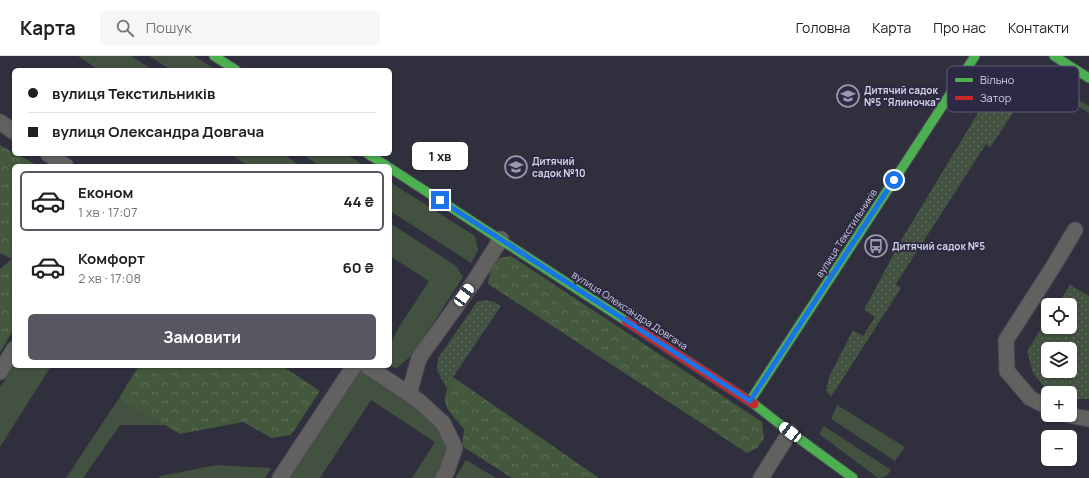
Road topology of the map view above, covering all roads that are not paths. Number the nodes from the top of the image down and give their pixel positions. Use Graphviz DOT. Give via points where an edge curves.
graph roads {
  1 [pos="214,56"];
  2 [pos="975,56"];
  3 [pos="1054,56"];
  4 [pos="968,66"];
  5 [pos="1070,66"];
  6 [pos="233,68"];
  7 [pos="1079,72"];
  8 [pos="1089,78"];
  9 [pos="947,99"];
  10 [pos="0,122"];
  11 [pos="12,131"];
  12 [pos="51,156"];
  13 [pos="371,156"];
  14 [pos="63,164"];
  15 [pos="384,164"];
  16 [pos="392,169"];
  17 [pos="1075,230"];
  18 [pos="502,239"];
  19 [pos="12,352"];
  20 [pos="353,368"];
  21 [pos="370,368"];
  22 [pos="0,372"];
  23 [pos="409,394"];
  24 [pos="750,401"];
  25 [pos="1041,404"];
  26 [pos="1077,417"];
  27 [pos="1089,419"];
  28 [pos="790,432"];
  29 [pos="280,478"];
  30 [pos="443,478"];
  31 [pos="761,478"];
  32 [pos="853,478"];
  1 -- 6 [label="street"];
  2 -- 4 [label="street, вулиця Текстильників"];
  3 -- 5 [label="street"];
  7 -- 8 [label="street"];
  9 -- 24 [label="street, вулиця Текстильників"];
  10 -- 11 [label="lane"];
  12 -- 14 [label="lane"];
  13 -- 15 [label="street"];
  16 -- 18 [label="street, вулиця Олександра Довгача"];
  17 -- 25 [label="lane" via="1006,340 1007,371 1030,398"];
  18 -- 23 [label="lane" via="419,358"];
  18 -- 24 [label="street, вулиця Олександра Довгача"];
  19 -- 22 [label="lane"];
  20 -- 29 [label="lane"];
  21 -- 23 [label="lane"];
  23 -- 30 [label="lane" via="443,423 455,448"];
  24 -- 28 [label="street, вулиця Олександра Довгача"];
  26 -- 27 [label="lane"];
  28 -- 31 [label="lane"];
  28 -- 32 [label="street, вулиця Олександра Довгача"];
}
